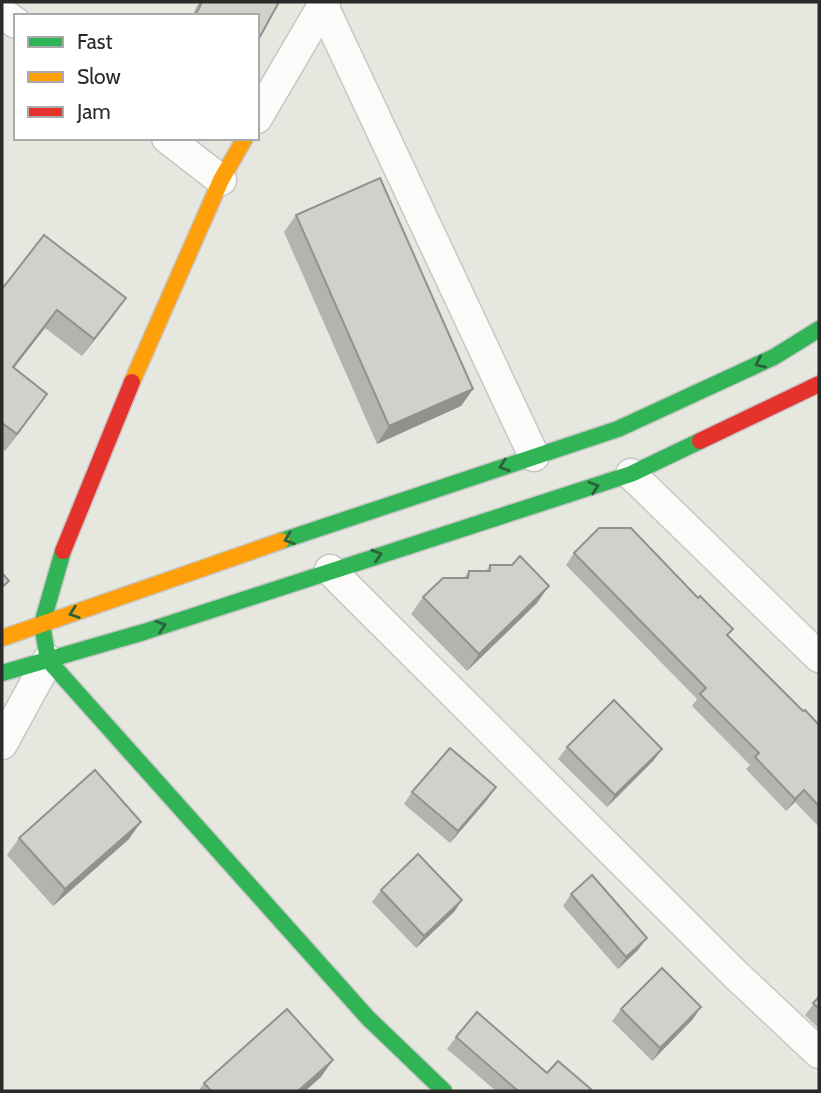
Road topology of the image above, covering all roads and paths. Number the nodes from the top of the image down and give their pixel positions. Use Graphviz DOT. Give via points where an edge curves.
graph roads {
  1 [pos="324,4"];
  2 [pos="259,115"];
  3 [pos="170,140"];
  4 [pos="244,140"];
  5 [pos="221,180"];
  6 [pos="819,329"];
  7 [pos="819,384"];
  8 [pos="534,456"];
  9 [pos="631,474"];
  10 [pos="330,570"];
  11 [pos="42,624"];
  12 [pos="2,639"];
  13 [pos="819,657"];
  14 [pos="48,660"];
  15 [pos="2,673"];
  16 [pos="2,744"];
  17 [pos="819,1053"];
  18 [pos="444,1091"];
  1 -- 2 [label="street"];
  1 -- 8 [label="street"];
  3 -- 5 [label="street"];
  4 -- 5 [label="main road"];
  5 -- 11 [label="main road" via="58,560"];
  6 -- 8 [label="main road, one-way" via="774,357 618,429"];
  7 -- 9 [label="main road"];
  8 -- 11 [label="main road, one-way"];
  10 -- 9 [label="main road, one-way"];
  9 -- 13 [label="street"];
  14 -- 10 [label="main road, one-way"];
  10 -- 17 [label="street"];
  11 -- 12 [label="main road"];
  11 -- 14 [label="main road"];
  14 -- 15 [label="main road"];
  14 -- 16 [label="street"];
  14 -- 18 [label="main road" via="368,1018"];
}
